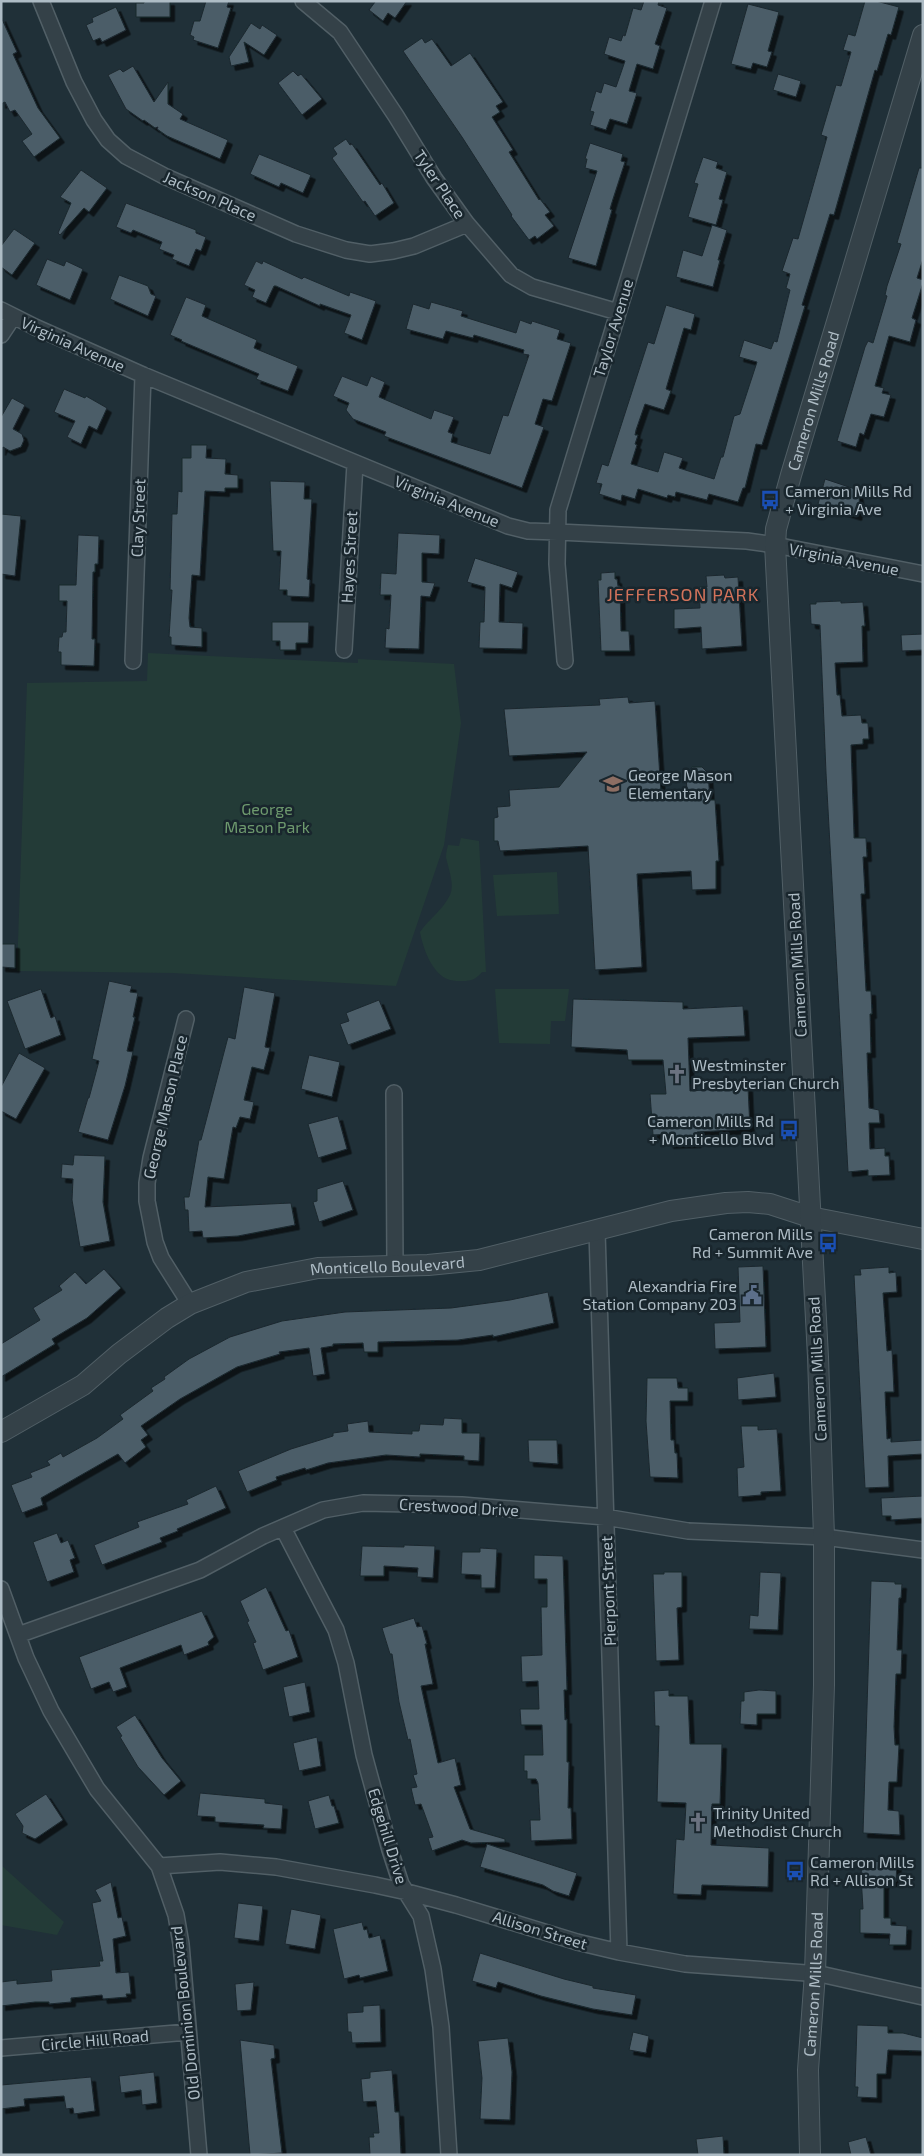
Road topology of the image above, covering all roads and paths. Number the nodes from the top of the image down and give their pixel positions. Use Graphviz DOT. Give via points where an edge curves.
graph roads {
  1 [pos="41,1"];
  2 [pos="303,1"];
  3 [pos="713,1"];
  4 [pos="923,36"];
  5 [pos="466,224"];
  6 [pos="618,312"];
  7 [pos="7,314"];
  8 [pos="1,335"];
  9 [pos="143,375"];
  10 [pos="355,464"];
  11 [pos="558,532"];
  12 [pos="775,545"];
  13 [pos="923,574"];
  14 [pos="344,650"];
  15 [pos="134,661"];
  16 [pos="565,661"];
  17 [pos="186,1019"];
  18 [pos="394,1093"];
  19 [pos="810,1217"];
  20 [pos="597,1231"];
  21 [pos="923,1240"];
  22 [pos="395,1267"];
  23 [pos="190,1304"];
  24 [pos="1,1432"];
  25 [pos="606,1517"];
  26 [pos="283,1528"];
  27 [pos="824,1538"];
  28 [pos="923,1550"];
  29 [pos="1,1589"];
  30 [pos="18,1635"];
  31 [pos="159,1866"];
  32 [pos="407,1892"];
  33 [pos="619,1952"];
  34 [pos="815,1973"];
  35 [pos="923,1997"];
  36 [pos="188,2032"];
  37 [pos="1,2048"];
  38 [pos="199,2155"];
  39 [pos="449,2155"];
  40 [pos="810,2155"];
  1 -- 5 [label="street, Jackson Place" via="74,82 108,140 126,156 164,176 296,234 370,254 414,246"];
  2 -- 5 [label="street, Tyler Place" via="340,32"];
  3 -- 6 [label="street, Taylor Avenue"];
  4 -- 12 [label="street, Cameron Mills Road" via="791,475 776,529"];
  5 -- 6 [label="street, Tyler Place" via="511,275 539,289"];
  6 -- 11 [label="street, Taylor Avenue" via="558,510"];
  7 -- 8 [label="street"];
  7 -- 9 [label="street, Virginia Avenue"];
  9 -- 10 [label="street, Virginia Avenue"];
  9 -- 15 [label="street, Clay Street"];
  10 -- 11 [label="street, Virginia Avenue" via="500,524"];
  10 -- 14 [label="street, Hayes Street"];
  11 -- 12 [label="street, Virginia Avenue"];
  11 -- 16 [label="street, Taylor Avenue" via="557,564"];
  12 -- 13 [label="street, Virginia Avenue"];
  12 -- 19 [label="street, Cameron Mills Road"];
  17 -- 23 [label="street, George Mason Place" via="147,1183 155,1242"];
  18 -- 22 [label="street"];
  19 -- 20 [label="street, Monticello Boulevard" via="770,1204 726,1203 672,1211"];
  19 -- 21 [label="street, Monticello Boulevard"];
  19 -- 27 [label="street, Cameron Mills Road"];
  20 -- 22 [label="street, Monticello Boulevard" via="480,1260"];
  20 -- 25 [label="street, Pierpont Street"];
  22 -- 23 [label="street, Monticello Boulevard" via="318,1268 246,1282"];
  23 -- 24 [label="street, Monticello Boulevard" via="166,1318 83,1385"];
  25 -- 26 [label="street, Crestwood Drive" via="462,1505 363,1503 323,1510"];
  25 -- 27 [label="street, Crestwood Drive" via="688,1531"];
  25 -- 33 [label="street, Pierpont Street"];
  26 -- 30 [label="street, Crestwood Drive" via="200,1570"];
  26 -- 32 [label="street, Edgehill Drive" via="336,1630 346,1663 364,1755 390,1850 401,1884"];
  27 -- 28 [label="street, Crestwood Drive"];
  27 -- 34 [label="street, Cameron Mills Road" via="824,1685"];
  29 -- 30 [label="street, Old Dominion Boulevard"];
  30 -- 31 [label="street, Old Dominion Boulevard" via="51,1711 73,1750 97,1789"];
  31 -- 32 [label="street, Allison Street" via="220,1862"];
  31 -- 36 [label="street, Old Dominion Boulevard" via="176,1915"];
  32 -- 33 [label="street, Allison Street"];
  32 -- 39 [label="street, Edgehill Drive" via="421,1916 433,1969 441,2027"];
  33 -- 34 [label="street, Allison Street" via="685,1964"];
  34 -- 35 [label="street, Allison Street"];
  34 -- 40 [label="street, Cameron Mills Road" via="808,2070"];
  36 -- 37 [label="street, Circle Hill Road"];
  36 -- 38 [label="street, Old Dominion Boulevard"];
}
